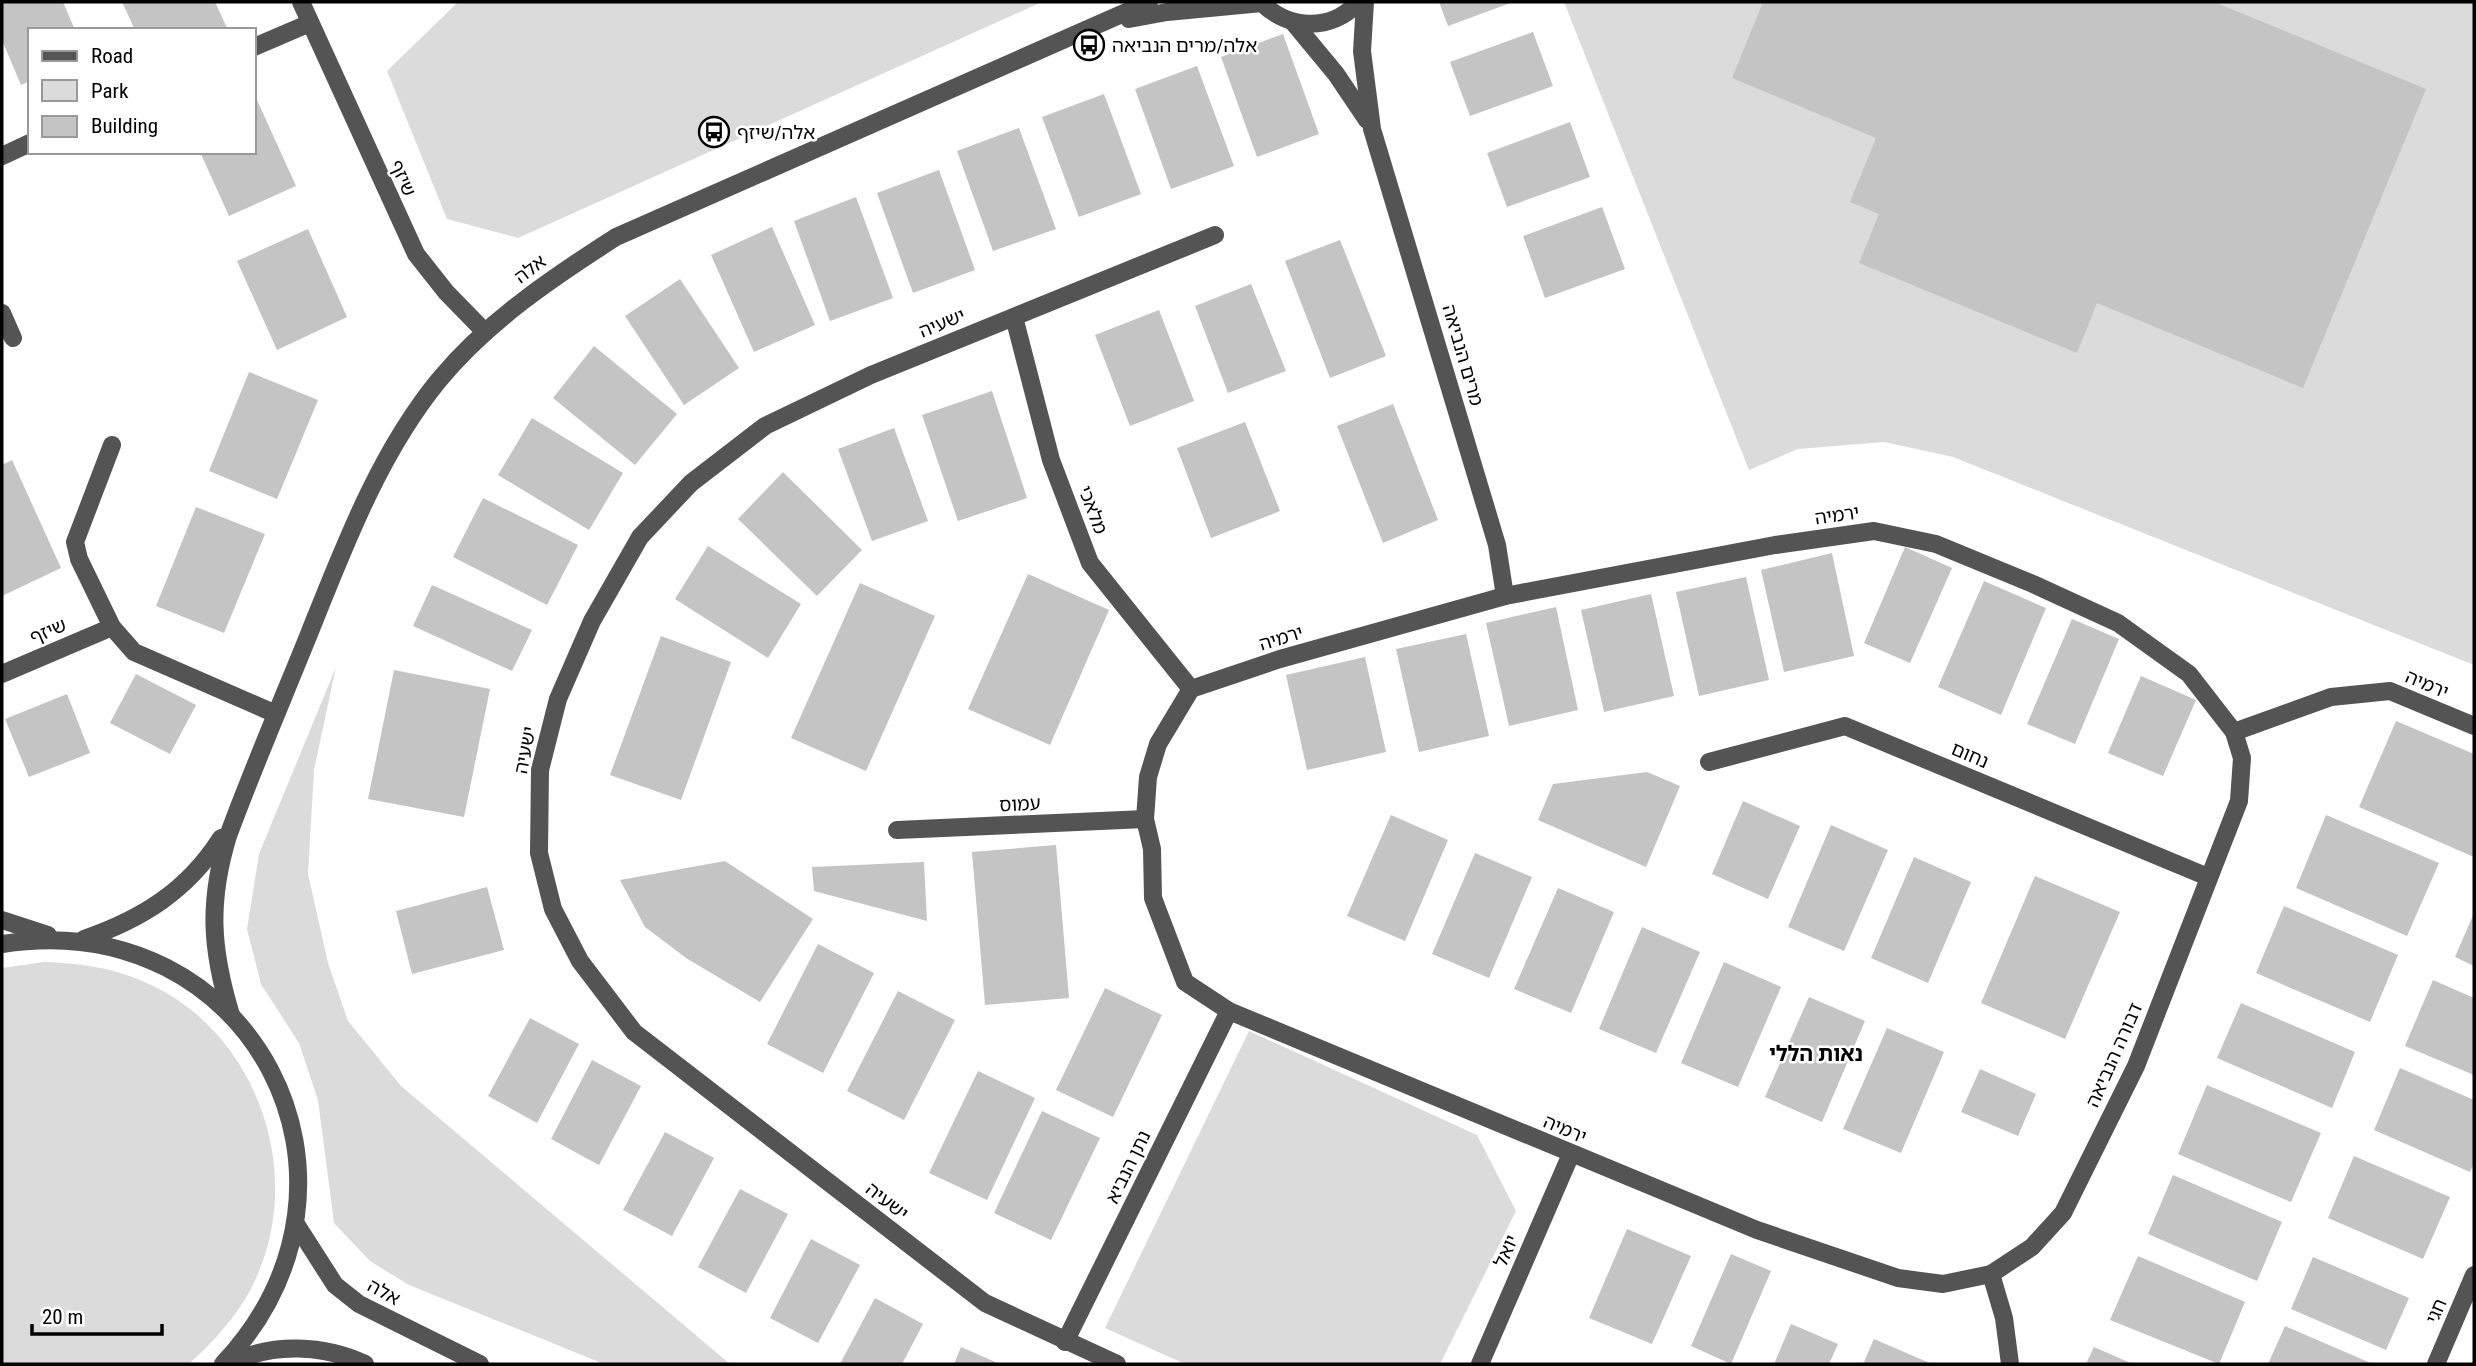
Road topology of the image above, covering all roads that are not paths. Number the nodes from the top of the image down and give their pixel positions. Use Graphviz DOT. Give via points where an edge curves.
graph roads {
  1 [pos="301,2"];
  2 [pos="1149,2"];
  3 [pos="1358,2"];
  4 [pos="1364,2"];
  5 [pos="1262,3"];
  6 [pos="1293,22"];
  7 [pos="310,23"];
  8 [pos="1095,28"];
  9 [pos="256,46"];
  10 [pos="1372,128"];
  11 [pos="28,145"];
  12 [pos="2,156"];
  13 [pos="1215,235"];
  14 [pos="2,313"];
  15 [pos="1014,317"];
  16 [pos="485,332"];
  17 [pos="13,338"];
  18 [pos="112,445"];
  19 [pos="1505,596"];
  20 [pos="112,627"];
  21 [pos="2,674"];
  22 [pos="1191,689"];
  23 [pos="276,714"];
  24 [pos="2474,726"];
  25 [pos="2234,732"];
  26 [pos="1709,762"];
  27 [pos="240,804"];
  28 [pos="1145,819"];
  29 [pos="897,831"];
  30 [pos="2208,877"];
  31 [pos="2,920"];
  32 [pos="58,938"];
  33 [pos="82,940"];
  34 [pos="2,944"];
  35 [pos="1229,1011"];
  36 [pos="231,1015"];
  37 [pos="1571,1154"];
  38 [pos="296,1224"];
  39 [pos="1991,1274"];
  40 [pos="2474,1275"];
  41 [pos="1065,1342"];
  42 [pos="223,1364"];
  43 [pos="229,1364"];
  44 [pos="365,1364"];
  45 [pos="481,1364"];
  46 [pos="1117,1364"];
  47 [pos="1480,1364"];
  48 [pos="2010,1364"];
  49 [pos="2436,1364"];
  1 -- 7 [label="street, שיזף"];
  2 -- 8 [label="street, אלה"];
  3 -- 6 [label="street" via="1334,20"];
  4 -- 10 [label="street, מרים הנביאה" via="1362,51"];
  5 -- 6 [label="street"];
  5 -- 8 [label="street, אלה" via="1167,12"];
  6 -- 10 [label="street, מרים הנביאה"];
  7 -- 9 [label="street"];
  7 -- 16 [label="street, שיזף" via="416,254"];
  8 -- 16 [label="street, אלה" via="616,237 549,280"];
  10 -- 19 [label="street, מרים הנביאה" via="1497,545"];
  11 -- 12 [label="street"];
  13 -- 15 [label="street, ישעיה"];
  14 -- 17 [label="street"];
  15 -- 22 [label="street, מלאכי" via="1051,460 1090,563"];
  15 -- 41 [label="street, ישעיה" via="872,374 765,426 691,483 640,537 592,621 558,699 540,770 539,853 553,909 580,961 634,1032 985,1303"];
  16 -- 23 [label="street, אלה" via="439,380 401,433 331,580"];
  18 -- 20 [label="street" via="75,542"];
  19 -- 22 [label="street, ירמיה"];
  19 -- 25 [label="street, ירמיה" via="1874,531 1936,544 2118,623 2189,674"];
  20 -- 21 [label="street, שיזף"];
  20 -- 23 [label="street" via="134,652"];
  22 -- 28 [label="street, ירמיה" via="1158,744"];
  23 -- 27 [label="street, אלה"];
  24 -- 25 [label="street, ירמיה" via="2390,691 2331,697"];
  25 -- 30 [label="street, דבורה הנביאה" via="2242,758 2239,801"];
  26 -- 30 [label="street, נחום" via="1845,726"];
  27 -- 33 [label="street, אלה" via="207,860 165,902 135,920"];
  27 -- 36 [label="street, אלה" via="216,875 213,905 217,971"];
  28 -- 29 [label="street, עמוס"];
  28 -- 35 [label="street, ירמיה" via="1152,849 1153,898 1185,982"];
  30 -- 39 [label="street, דבורה הנביאה" via="2136,1066 2063,1213 2032,1247"];
  31 -- 32 [label="street"];
  32 -- 33 [label="street"];
  32 -- 34 [label="street"];
  33 -- 36 [label="street" via="161,964 207,993"];
  35 -- 37 [label="street, ירמיה"];
  35 -- 41 [label="street, נתן הנביא"];
  36 -- 38 [label="street" via="264,1058 285,1105 298,1159"];
  37 -- 39 [label="street, ירמיה" via="1757,1230 1898,1278 1943,1284"];
  37 -- 47 [label="street, יואל"];
  38 -- 42 [label="street" via="271,1301"];
  38 -- 45 [label="street, אלה" via="335,1285 359,1304"];
  39 -- 48 [label="street" via="2004,1318"];
  40 -- 49 [label="street, חגי"];
  41 -- 46 [label="street, ישעיה"];
  43 -- 44 [label="street" via="253,1351 305,1349 345,1355"];
}
